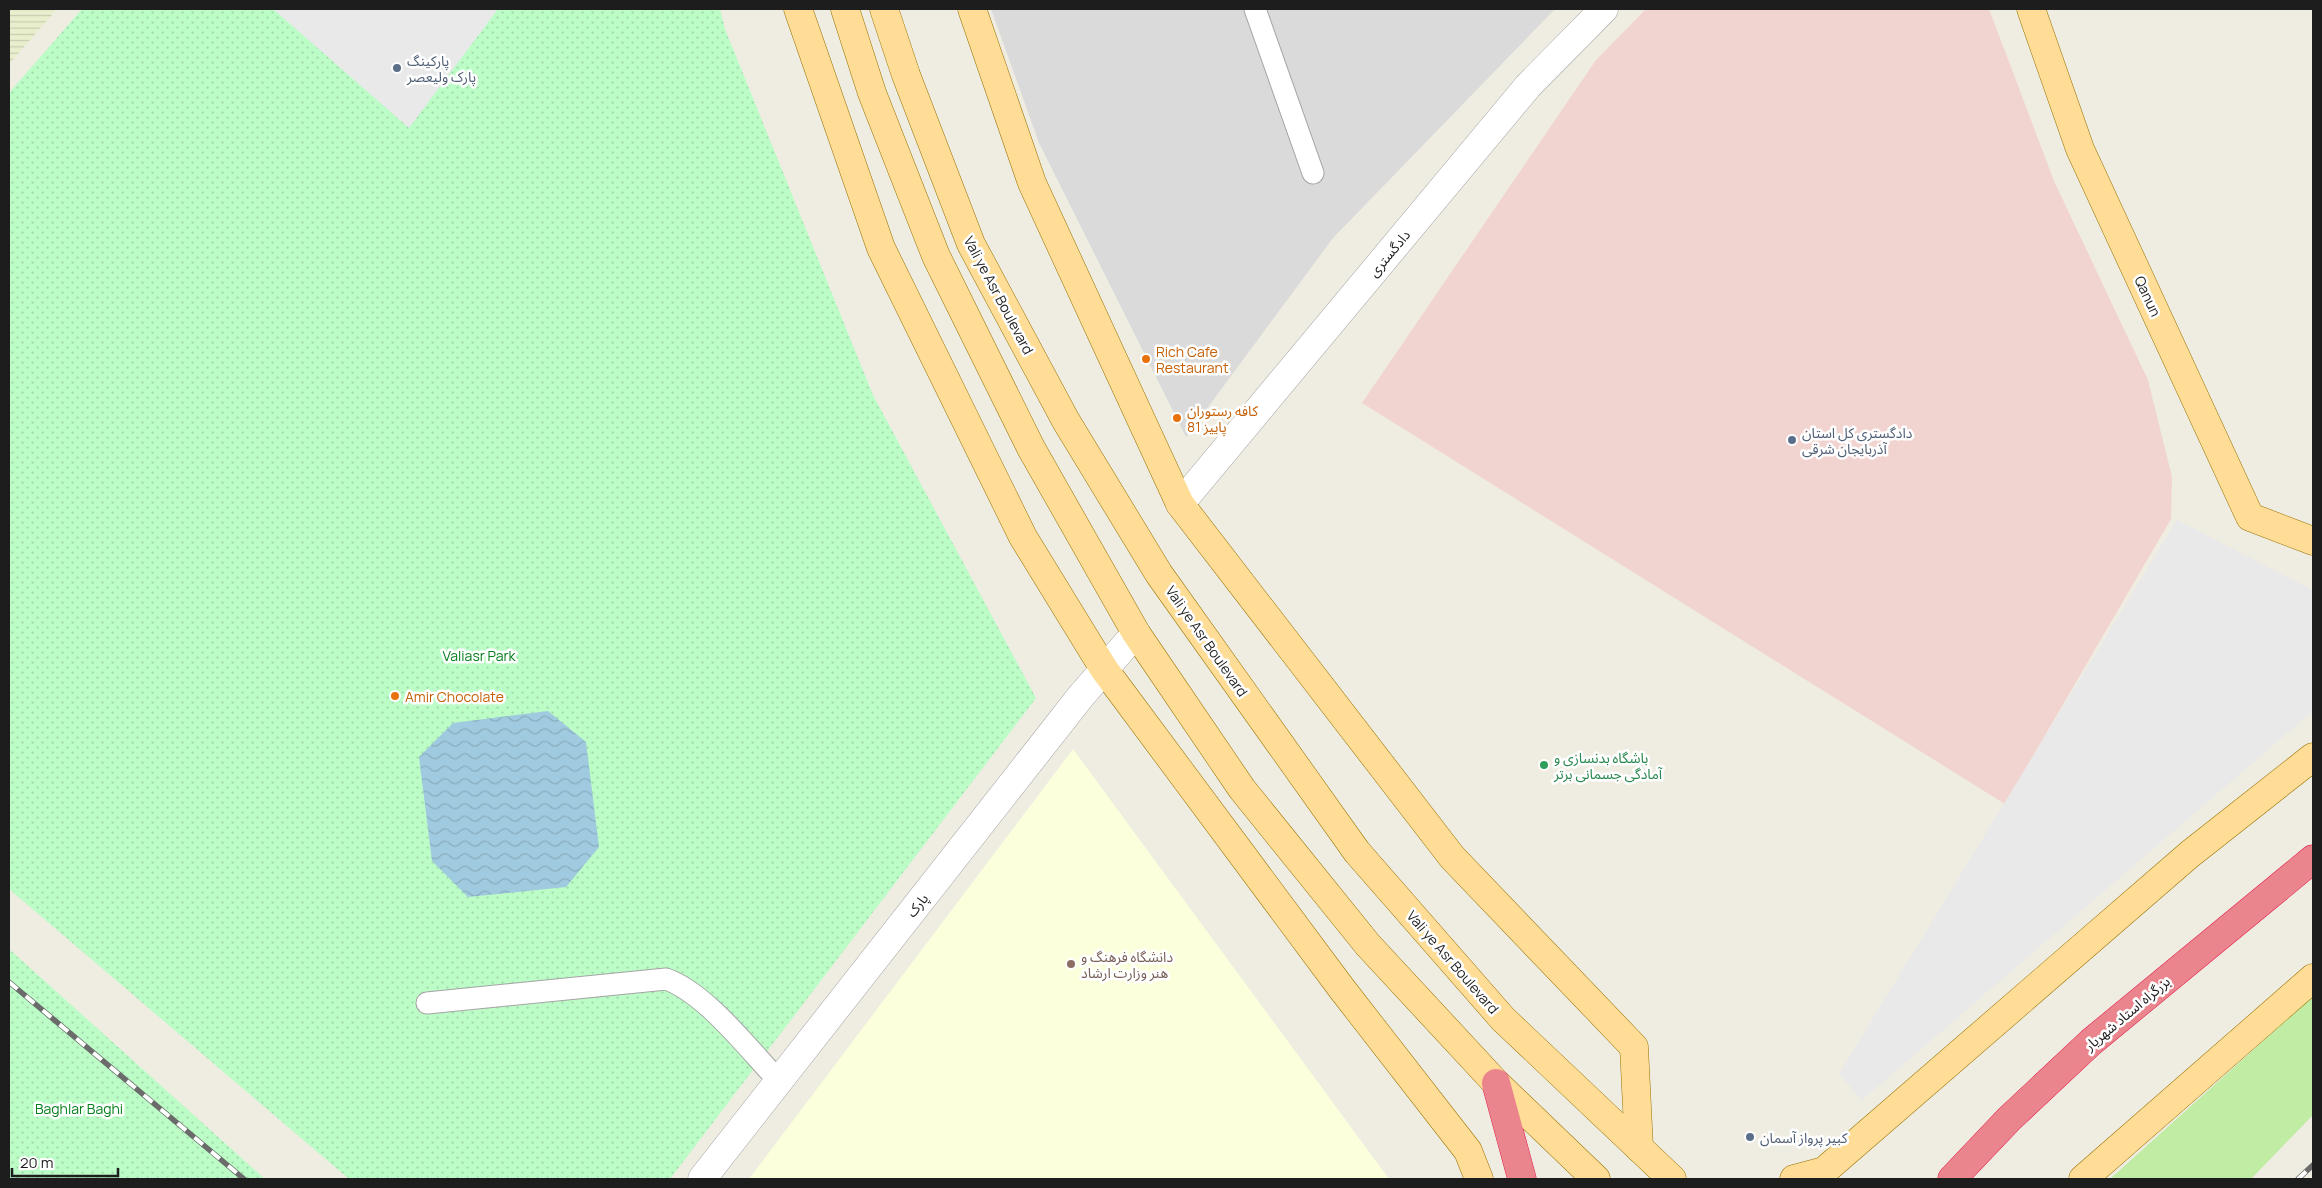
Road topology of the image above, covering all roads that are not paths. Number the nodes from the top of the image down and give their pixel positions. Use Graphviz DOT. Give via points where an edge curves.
graph roads {
  1 [pos="798,9"];
  2 [pos="845,9"];
  3 [pos="884,9"];
  4 [pos="972,9"];
  5 [pos="1255,9"];
  6 [pos="1604,9"];
  7 [pos="2031,9"];
  8 [pos="1313,174"];
  9 [pos="1180,504"];
  10 [pos="2313,540"];
  11 [pos="1136,634"];
  12 [pos="1104,669"];
  13 [pos="2313,757"];
  14 [pos="2313,859"];
  15 [pos="2313,978"];
  16 [pos="427,1003"];
  17 [pos="779,1081"];
  18 [pos="1496,1083"];
  19 [pos="1639,1148"];
  20 [pos="1822,1175"];
  21 [pos="702,1179"];
  22 [pos="1479,1179"];
  23 [pos="1522,1179"];
  24 [pos="1596,1179"];
  25 [pos="1672,1179"];
  26 [pos="1794,1179"];
  27 [pos="1952,1179"];
  28 [pos="2083,1179"];
  1 -- 12 [label="main road" via="881,248 1022,537"];
  2 -- 11 [label="main road" via="872,93 936,256 1030,448"];
  3 -- 19 [label="main road, Vali ye Asr Boulevard" via="970,244 1066,421 1159,574 1357,852 1503,1019"];
  4 -- 9 [label="main road" via="1032,183"];
  5 -- 8 [label="lane"];
  6 -- 9 [label="street, دادگستری" via="1528,86"];
  7 -- 10 [label="main road, Qanun" via="2080,149 2250,517"];
  9 -- 19 [label="main road" via="1452,857 1634,1048"];
  11 -- 12 [label="street, پارک"];
  11 -- 18 [label="main road" via="1242,789 1368,945"];
  12 -- 17 [label="street, پارک"];
  12 -- 22 [label="main road" via="1342,989 1468,1151"];
  13 -- 20 [label="main road" via="2190,854"];
  14 -- 27 [label="highway, بزرگراه استاد شهریار" via="2092,1042 2009,1119"];
  15 -- 28 [label="main road"];
  16 -- 17 [label="lane" via="666,979 682,986 706,1004"];
  17 -- 21 [label="street, پارک"];
  18 -- 23 [label="highway"];
  18 -- 24 [label="main road"];
  19 -- 25 [label="main road, Vali ye Asr Boulevard"];
  20 -- 26 [label="main road"];
}
